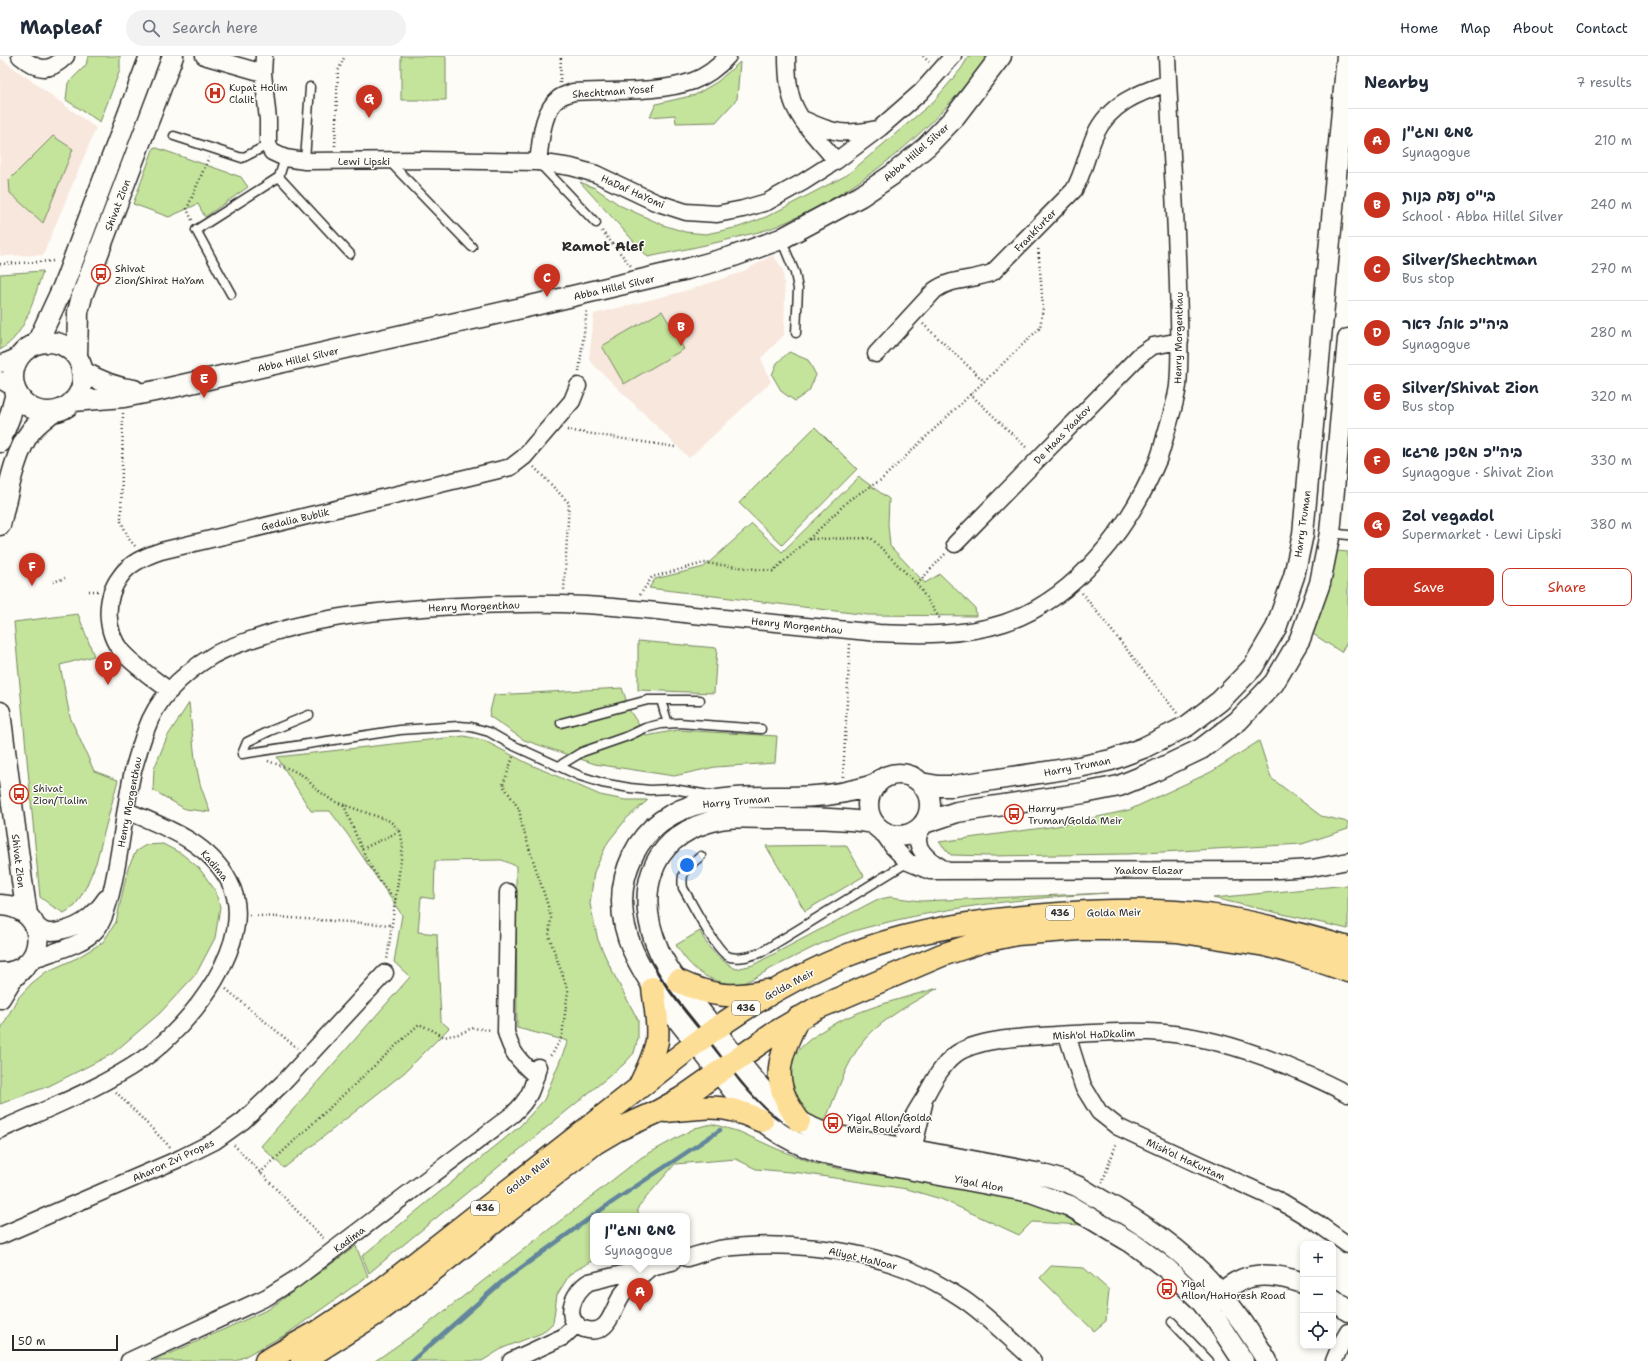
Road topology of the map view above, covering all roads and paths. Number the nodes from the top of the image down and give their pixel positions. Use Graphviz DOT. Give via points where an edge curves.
graph roads {
  1 [pos="20,56"];
  2 [pos="66,56"];
  3 [pos="139,56"];
  4 [pos="150,56"];
  5 [pos="173,56"];
  6 [pos="204,56"];
  7 [pos="237,56"];
  8 [pos="264,56"];
  9 [pos="345,56"];
  10 [pos="561,56"];
  11 [pos="728,56"];
  12 [pos="787,56"];
  13 [pos="953,56"];
  14 [pos="1001,56"];
  15 [pos="1167,56"];
  16 [pos="1346,56"];
  17 [pos="263,73"];
  18 [pos="1168,83"];
  19 [pos="140,84"];
  20 [pos="310,87"];
  21 [pos="560,97"];
  22 [pos="801,118"];
  23 [pos="880,128"];
  24 [pos="174,136"];
  25 [pos="268,145"];
  26 [pos="213,148"];
  27 [pos="285,158"];
  28 [pos="305,161"];
  29 [pos="334,161"];
  30 [pos="389,161"];
  31 [pos="836,161"];
  32 [pos="538,162"];
  33 [pos="279,177"];
  34 [pos="596,223"];
  35 [pos="1036,228"];
  36 [pos="196,230"];
  37 [pos="782,239"];
  38 [pos="472,247"];
  39 [pos="350,254"];
  40 [pos="73,260"];
  41 [pos="0,264"];
  42 [pos="642,280"];
  43 [pos="589,293"];
  44 [pos="231,294"];
  45 [pos="913,314"];
  46 [pos="796,333"];
  47 [pos="1348,339"];
  48 [pos="1180,341"];
  49 [pos="37,343"];
  50 [pos="876,354"];
  51 [pos="20,356"];
  52 [pos="0,364"];
  53 [pos="80,364"];
  54 [pos="984,381"];
  55 [pos="578,386"];
  56 [pos="10,387"];
  57 [pos="160,390"];
  58 [pos="970,394"];
  59 [pos="124,396"];
  60 [pos="73,401"];
  61 [pos="52,412"];
  62 [pos="550,427"];
  63 [pos="0,442"];
  64 [pos="675,447"];
  65 [pos="524,457"];
  66 [pos="1038,459"];
  67 [pos="0,524"];
  68 [pos="1339,534"];
  69 [pos="809,539"];
  70 [pos="955,544"];
  71 [pos="144,557"];
  72 [pos="64,578"];
  73 [pos="53,582"];
  74 [pos="1073,582"];
  75 [pos="917,584"];
  76 [pos="563,604"];
  77 [pos="632,609"];
  78 [pos="851,630"];
  79 [pos="949,633"];
  80 [pos="170,691"];
  81 [pos="661,700"];
  82 [pos="700,700"];
  83 [pos="0,712"];
  84 [pos="309,716"];
  85 [pos="561,723"];
  86 [pos="668,724"];
  87 [pos="1187,726"];
  88 [pos="761,730"];
  89 [pos="516,747"];
  90 [pos="257,751"];
  91 [pos="559,766"];
  92 [pos="921,783"];
  93 [pos="877,784"];
  94 [pos="842,793"];
  95 [pos="729,799"];
  96 [pos="344,805"];
  97 [pos="127,811"];
  98 [pos="922,825"];
  99 [pos="877,826"];
  100 [pos="400,831"];
  101 [pos="362,848"];
  102 [pos="701,856"];
  103 [pos="908,862"];
  104 [pos="1348,862"];
  105 [pos="949,872"];
  106 [pos="115,878"];
  107 [pos="508,892"];
  108 [pos="396,900"];
  109 [pos="0,905"];
  110 [pos="237,914"];
  111 [pos="31,919"];
  112 [pos="391,925"];
  113 [pos="1348,948"];
  114 [pos="27,963"];
  115 [pos="1348,970"];
  116 [pos="0,973"];
  117 [pos="385,973"];
  118 [pos="215,979"];
  119 [pos="678,981"];
  120 [pos="653,988"];
  121 [pos="779,988"];
  122 [pos="0,998"];
  123 [pos="798,1018"];
  124 [pos="715,1030"];
  125 [pos="506,1032"];
  126 [pos="1067,1035"];
  127 [pos="696,1043"];
  128 [pos="308,1057"];
  129 [pos="736,1059"];
  130 [pos="537,1071"];
  131 [pos="719,1072"];
  132 [pos="106,1081"];
  133 [pos="638,1090"];
  134 [pos="1348,1094"];
  135 [pos="657,1112"];
  136 [pos="762,1121"];
  137 [pos="799,1122"];
  138 [pos="1122,1129"];
  139 [pos="0,1130"];
  140 [pos="224,1134"];
  141 [pos="908,1148"];
  142 [pos="181,1158"];
  143 [pos="903,1168"];
  144 [pos="260,1173"];
  145 [pos="1097,1198"];
  146 [pos="0,1236"];
  147 [pos="1348,1245"];
  148 [pos="334,1250"];
  149 [pos="690,1257"];
  150 [pos="659,1265"];
  151 [pos="651,1267"];
  152 [pos="1300,1283"];
  153 [pos="1225,1299"];
  154 [pos="1336,1301"];
  155 [pos="1209,1311"];
  156 [pos="1348,1311"];
  157 [pos="1172,1322"];
  158 [pos="577,1324"];
  159 [pos="1348,1332"];
  160 [pos="129,1361"];
  161 [pos="266,1361"];
  162 [pos="302,1361"];
  163 [pos="511,1361"];
  164 [pos="1033,1361"];
  165 [pos="1209,1361"];
  166 [pos="1243,1361"];
  167 [pos="1267,1361"];
  168 [pos="1334,1361"];
  1 -- 2 [label="street" via="38,68 49,68"];
  3 -- 19 [label="street"];
  4 -- 19 [label="street"];
  5 -- 53 [label="street, Shivat Zion" via="82,296 78,312"];
  6 -- 17 [label="street"];
  7 -- 17 [label="street"];
  8 -- 17 [label="street"];
  9 -- 29 [label="path" via="338,71"];
  10 -- 21 [label="path"];
  11 -- 21 [label="street, Shechtman Yosef" via="713,71 695,81 675,86 573,92"];
  12 -- 22 [label="street" via="793,104"];
  13 -- 23 [label="street, HaDaf HaYomi" via="921,92"];
  14 -- 37 [label="street, Abba Hillel Silver" via="953,119 892,176"];
  15 -- 18 [label="street, Henry Morgenthau"];
  16 -- 87 [label="street, Harry Truman" via="1303,534 1294,576 1276,628 1252,667 1220,701"];
  17 -- 25 [label="street"];
  18 -- 35 [label="street, Frankfurter" via="1131,96 1103,119 1074,190"];
  18 -- 48 [label="street, Henry Morgenthau"];
  19 -- 40 [label="street"];
  20 -- 28 [label="lane"];
  21 -- 32 [label="street, Shechtman Yosef" via="548,114"];
  22 -- 23 [label="street, HaDaf HaYomi" via="839,133 856,133"];
  22 -- 31 [label="street"];
  23 -- 31 [label="street, HaDaf HaYomi"];
  24 -- 26 [label="lane"];
  25 -- 26 [label="lane" via="242,158"];
  25 -- 27 [label="street, Lewi Lipski" via="272,152"];
  26 -- 36 [label="path" via="187,209"];
  27 -- 28 [label="street, Lewi Lipski"];
  27 -- 33 [label="lane"];
  28 -- 29 [label="street, Lewi Lipski"];
  29 -- 30 [label="street, Lewi Lipski"];
  30 -- 32 [label="street, Lewi Lipski"];
  30 -- 38 [label="lane"];
  31 -- 32 [label="street, HaDaf HaYomi" via="767,202 717,214 686,212 655,202 596,174"];
  32 -- 34 [label="lane"];
  33 -- 36 [label="lane"];
  33 -- 39 [label="lane"];
  34 -- 42 [label="path"];
  35 -- 45 [label="street, Frankfurter" via="993,272 944,284"];
  35 -- 54 [label="path" via="1043,307 1040,328"];
  36 -- 44 [label="lane"];
  37 -- 42 [label="street, Abba Hillel Silver"];
  37 -- 46 [label="lane" via="795,272 798,289"];
  40 -- 41 [label="path"];
  40 -- 49 [label="street"];
  42 -- 43 [label="street, Abba Hillel Silver"];
  43 -- 55 [label="path"];
  43 -- 57 [label="street, Abba Hillel Silver"];
  45 -- 50 [label="street, Frankfurter"];
  45 -- 54 [label="path"];
  47 -- 68 [label="street"];
  48 -- 66 [label="street, De Haas Yaakov" via="1153,346 1140,355"];
  48 -- 74 [label="street, Henry Morgenthau" via="1178,388 1158,459 1129,515 1096,561"];
  49 -- 51 [label="street" via="27,348"];
  49 -- 53 [label="street" via="59,344 69,349"];
  51 -- 52 [label="street"];
  51 -- 56 [label="street" via="13,371"];
  53 -- 57 [label="street, Abba Hillel Silver" via="97,380 114,386 143,391"];
  53 -- 60 [label="street" via="82,382 80,392"];
  54 -- 58 [label="path"];
  55 -- 62 [label="street, Gedalia Bublik" via="572,401"];
  56 -- 61 [label="street" via="31,408 41,412"];
  56 -- 63 [label="street" via="10,416"];
  57 -- 59 [label="street, Abba Hillel Silver"];
  58 -- 66 [label="path"];
  58 -- 69 [label="path" via="881,480 850,499"];
  59 -- 60 [label="street, Abba Hillel Silver"];
  59 -- 71 [label="path" via="121,520 129,539"];
  60 -- 61 [label="street" via="64,408"];
  61 -- 67 [label="street" via="31,431 21,449"];
  62 -- 64 [label="path"];
  62 -- 65 [label="street, Gedalia Bublik"];
  65 -- 71 [label="street, Gedalia Bublik" via="511,467"];
  65 -- 76 [label="path" via="569,502"];
  66 -- 70 [label="street, De Haas Yaakov"];
  68 -- 98 [label="street" via="1300,639 1274,683 1238,721 1201,749 1119,786 957,812"];
  69 -- 75 [label="path" via="870,538"];
  69 -- 77 [label="path" via="773,571 704,563 652,577"];
  70 -- 75 [label="path"];
  71 -- 80 [label="street, Gedalia Bublik" via="119,577 110,602 108,617 115,641 122,652"];
  72 -- 73 [label="path"];
  74 -- 79 [label="street, Henry Morgenthau" via="1032,611 1005,623"];
  74 -- 87 [label="path"];
  75 -- 79 [label="path"];
  76 -- 77 [label="street, Henry Morgenthau"];
  76 -- 80 [label="street, Henry Morgenthau" via="407,609 307,622 259,636 214,654"];
  77 -- 78 [label="street, Henry Morgenthau"];
  78 -- 79 [label="street, Henry Morgenthau" via="919,635"];
  78 -- 94 [label="path"];
  80 -- 97 [label="street, Henry Morgenthau" via="154,711 147,728 133,771"];
  81 -- 82 [label="lane"];
  81 -- 85 [label="lane" via="648,700"];
  81 -- 86 [label="lane"];
  83 -- 111 [label="street, Shivat Zion" via="22,882"];
  84 -- 90 [label="lane" via="246,742 242,754"];
  86 -- 88 [label="lane"];
  86 -- 91 [label="lane" via="645,728 582,752"];
  87 -- 92 [label="street, Harry Truman" via="1143,748 1111,760 1079,767 953,786"];
  89 -- 90 [label="lane" via="489,732 471,727 434,726"];
  89 -- 91 [label="lane"];
  89 -- 130 [label="path" via="503,785 518,809 551,918 549,936 568,991 562,1036 553,1053"];
  90 -- 96 [label="path" via="270,763 304,776 316,789"];
  91 -- 95 [label="lane" via="602,783 650,790 691,791"];
  92 -- 93 [label="street" via="899,774 885,778"];
  92 -- 98 [label="street" via="930,805"];
  93 -- 94 [label="street, Harry Truman"];
  93 -- 99 [label="street" via="869,800 870,815"];
  94 -- 95 [label="street, Harry Truman"];
  95 -- 120 [label="street, Harry Truman" via="686,807 664,817 649,831 627,867 621,900 623,920 633,953"];
  96 -- 100 [label="path" via="390,821"];
  96 -- 101 [label="path"];
  97 -- 106 [label="street, Henry Morgenthau"];
  97 -- 110 [label="street, Kadima" via="200,847 229,880 236,897"];
  98 -- 99 [label="street" via="913,832 899,836"];
  98 -- 105 [label="street" via="918,841 924,854"];
  99 -- 103 [label="street, Yaakov Elazar"];
  99 -- 119 [label="street, Harry Truman" via="840,819 728,818 702,824 680,835 662,853 654,867 646,901 648,920 659,951"];
  100 -- 101 [label="path"];
  100 -- 108 [label="path" via="403,845"];
  101 -- 108 [label="path" via="385,890"];
  102 -- 103 [label="lane" via="687,868 681,878 683,888 719,949 729,957 746,958 760,953"];
  103 -- 105 [label="street, Yaakov Elazar" via="930,871"];
  104 -- 105 [label="street, Yaakov Elazar" via="1278,870"];
  106 -- 111 [label="street, Henry Morgenthau" via="98,909 76,926 53,932 44,931"];
  106 -- 114 [label="street, Henry Morgenthau" via="104,917 96,931 86,939"];
  107 -- 125 [label="street"];
  108 -- 112 [label="path"];
  109 -- 111 [label="street" via="19,908"];
  110 -- 112 [label="path"];
  110 -- 118 [label="street, Kadima" via="230,947"];
  111 -- 114 [label="street, Shivat Zion" via="38,933 38,943 35,953"];
  112 -- 117 [label="path"];
  113 -- 121 [label="main road, Golda Meir / 436" via="1294,932 1213,916 1142,911 1071,913 984,921 917,934 847,955"];
  114 -- 116 [label="street" via="17,971"];
  114 -- 122 [label="street" via="11,980"];
  115 -- 123 [label="main road, Golda Meir / 436" via="1265,945 1177,931 1124,928 1043,931 984,941 942,955"];
  117 -- 128 [label="street, Aharon Zvi Propes"];
  118 -- 128 [label="path"];
  118 -- 132 [label="street, Kadima" via="187,1018 161,1045"];
  119 -- 121 [label="main road" via="703,991 726,996 753,994"];
  119 -- 124 [label="street, Harry Truman"];
  120 -- 127 [label="street, Harry Truman"];
  120 -- 133 [label="main road" via="656,1041"];
  121 -- 124 [label="main road, Golda Meir / 436"];
  123 -- 129 [label="main road, Golda Meir / 436"];
  123 -- 137 [label="main road" via="782,1054 779,1070 784,1097"];
  124 -- 127 [label="main road, Golda Meir / 436"];
  124 -- 129 [label="street, Harry Truman"];
  125 -- 130 [label="street" via="516,1057"];
  125 -- 144 [label="path" via="472,1028 444,1037 419,1024"];
  126 -- 134 [label="street, Mish'ol HaDkalim" via="1166,1033 1210,1041 1311,1075"];
  126 -- 138 [label="street, Mish'ol HaKurtam" via="1082,1086 1099,1112"];
  126 -- 141 [label="street, Mish'ol HaDkalim" via="1013,1038 976,1045 957,1054 941,1069 931,1084 925,1096 922,1118"];
  127 -- 131 [label="street, Yigal Alon"];
  127 -- 133 [label="main road, Golda Meir / 436"];
  128 -- 140 [label="street, Aharon Zvi Propes" via="243,1121"];
  129 -- 131 [label="main road, Golda Meir / 436"];
  129 -- 137 [label="street, Yigal Alon" via="770,1096"];
  130 -- 148 [label="street, Kadima" via="525,1103"];
  131 -- 135 [label="main road, Golda Meir / 436"];
  131 -- 136 [label="street, Yigal Alon"];
  132 -- 139 [label="street, Kadima" via="96,1088"];
  132 -- 142 [label="path"];
  133 -- 161 [label="main road, Golda Meir / 436" via="380,1291 321,1330"];
  135 -- 136 [label="main road" via="717,1108 733,1110"];
  135 -- 162 [label="main road, Golda Meir / 436" via="595,1143 374,1315"];
  136 -- 143 [label="street, Yigal Alon" via="775,1132 806,1147"];
  137 -- 141 [label="street, Yigal Alon" via="828,1134"];
  138 -- 145 [label="path"];
  138 -- 147 [label="street, Mish'ol HaKurtam" via="1282,1202"];
  140 -- 142 [label="street, Aharon Zvi Propes"];
  140 -- 144 [label="path"];
  141 -- 143 [label="street, Mish'ol HaDkalim"];
  141 -- 145 [label="street, Yigal Alon" via="1059,1179"];
  142 -- 146 [label="street, Aharon Zvi Propes"];
  143 -- 155 [label="street, Yigal Alon" via="1031,1192 1070,1206 1108,1227 1153,1258 1188,1287"];
  144 -- 148 [label="path"];
  145 -- 153 [label="street, Yigal Alon" via="1165,1242 1202,1273"];
  148 -- 160 [label="street, Kadima" via="267,1297"];
  149 -- 164 [label="street, Aliyat HaNoar" via="719,1250 756,1246 796,1246 836,1251 908,1269 963,1299"];
  150 -- 151 [label="street"];
  151 -- 158 [label="street" via="623,1293 611,1318 603,1327 589,1330"];
  151 -- 158 [label="street" via="582,1286 571,1306"];
  152 -- 153 [label="street" via="1281,1283"];
  153 -- 155 [label="street"];
  153 -- 167 [label="street, Yigal Alon"];
  154 -- 156 [label="street"];
  155 -- 166 [label="street, Yigal Alon"];
  157 -- 165 [label="lane"];
  158 -- 163 [label="street" via="563,1337"];
  159 -- 168 [label="street"];
}
